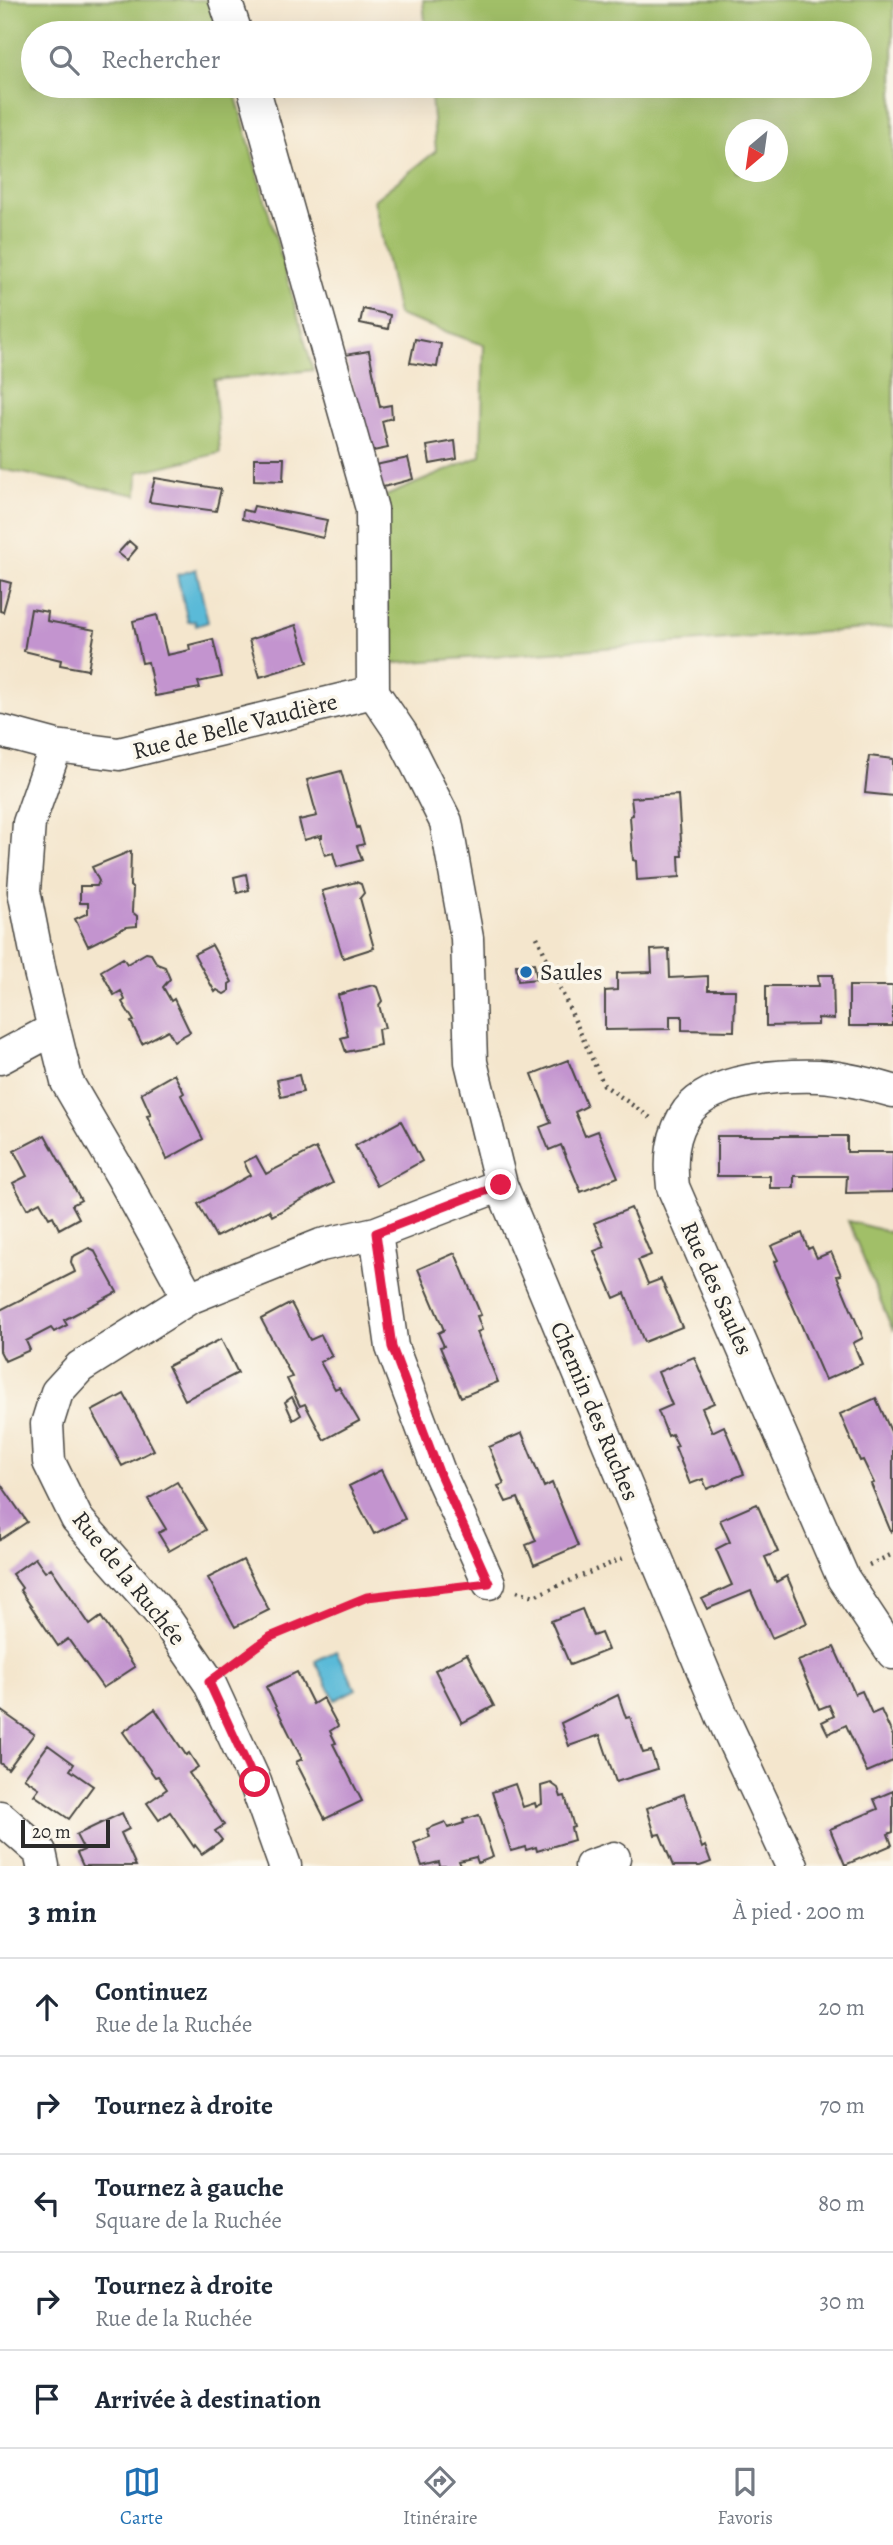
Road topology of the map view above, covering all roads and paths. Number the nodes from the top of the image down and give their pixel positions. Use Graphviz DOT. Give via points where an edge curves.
graph roads {
  1 [pos="225,0"];
  2 [pos="232,21"];
  3 [pos="256,98"];
  4 [pos="373,692"];
  5 [pos="0,731"];
  6 [pos="56,746"];
  7 [pos="537,937"];
  8 [pos="54,1029"];
  9 [pos="0,1058"];
  10 [pos="893,1091"];
  11 [pos="676,1136"];
  12 [pos="501,1185"];
  13 [pos="376,1233"];
  14 [pos="189,1298"];
  15 [pos="651,1546"];
  16 [pos="489,1583"];
  17 [pos="893,1653"];
  18 [pos="209,1682"];
  19 [pos="0,1817"];
  20 [pos="43,1866"];
  21 [pos="285,1866"];
  22 [pos="792,1866"];
  1 -- 2 [label="street"];
  3 -- 4 [label="street" via="372,509"];
  4 -- 6 [label="street, Rue de Belle Vaudière" via="119,754"];
  4 -- 12 [label="street, Chemin des Ruches" via="401,733 446,822 467,938 471,1062"];
  5 -- 6 [label="street, Rue de Belle Vaudière"];
  6 -- 8 [label="street" via="29,823 24,891"];
  7 -- 11 [label="path" via="604,1085"];
  8 -- 9 [label="street"];
  8 -- 14 [label="street" via="67,1082"];
  10 -- 11 [label="street, Rue des Saules" via="821,1076 757,1079 712,1090 688,1110"];
  11 -- 17 [label="street, Rue des Saules" via="670,1158 673,1187 843,1578"];
  12 -- 13 [label="street, Rue de la Ruchée"];
  12 -- 15 [label="street, Chemin des Ruches"];
  13 -- 14 [label="street, Rue de la Ruchée" via="321,1245"];
  13 -- 16 [label="street" via="392,1347 439,1472"];
  14 -- 18 [label="street, Rue de la Ruchée" via="80,1367 57,1392 47,1424 49,1462 77,1518 167,1622"];
  15 -- 16 [label="path" via="534,1596"];
  15 -- 22 [label="street, Chemin des Ruches" via="722,1716"];
  16 -- 18 [label="path" via="367,1597 270,1637"];
  18 -- 21 [label="street, Rue de la Ruchée" via="255,1782"];
  19 -- 20 [label="street" via="40,1852"];
}
